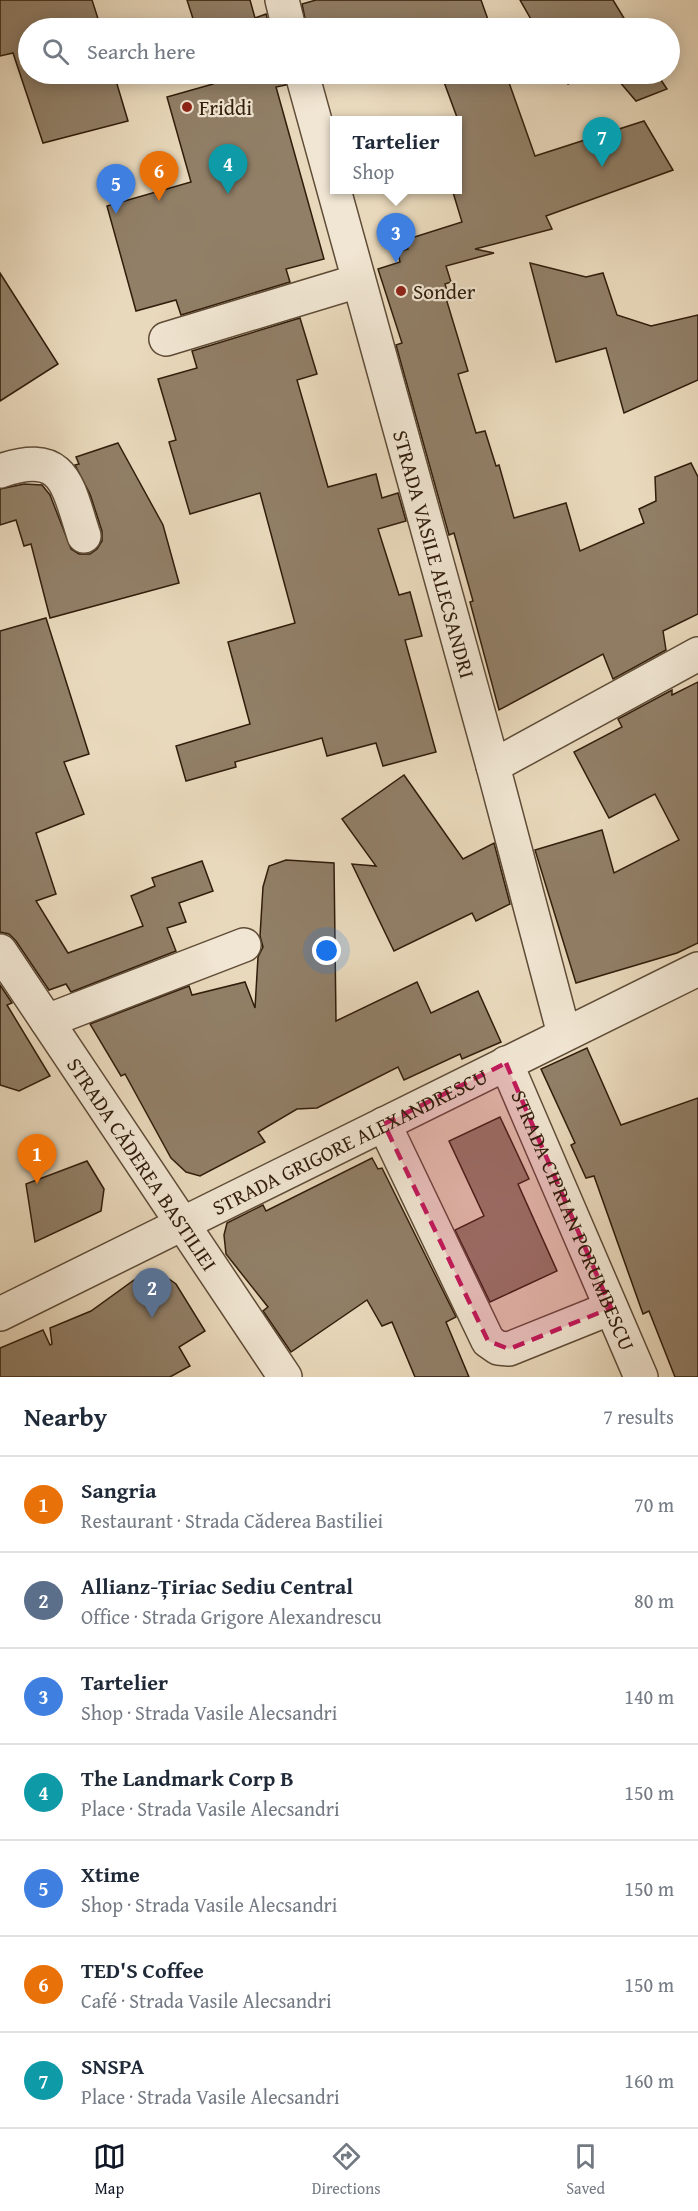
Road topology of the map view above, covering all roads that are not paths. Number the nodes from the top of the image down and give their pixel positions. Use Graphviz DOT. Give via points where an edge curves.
graph roads {
  1 [pos="282,0"];
  2 [pos="287,18"];
  3 [pos="305,84"];
  4 [pos="330,178"];
  5 [pos="334,194"];
  6 [pos="358,281"];
  7 [pos="166,339"];
  8 [pos="0,471"];
  9 [pos="84,536"];
  10 [pos="698,654"];
  11 [pos="493,766"];
  12 [pos="244,945"];
  13 [pos="0,951"];
  14 [pos="698,969"];
  15 [pos="47,1021"];
  16 [pos="564,1034"];
  17 [pos="506,1063"];
  18 [pos="384,1124"];
  19 [pos="182,1224"];
  20 [pos="611,1308"];
  21 [pos="0,1314"];
  22 [pos="285,1377"];
  23 [pos="641,1377"];
  1 -- 2 [label="street"];
  3 -- 4 [label="street, STRADA VASILE ALECSANDRI"];
  5 -- 6 [label="street, STRADA VASILE ALECSANDRI"];
  6 -- 7 [label="street"];
  6 -- 11 [label="street, STRADA VASILE ALECSANDRI"];
  8 -- 9 [label="street" via="36,463 51,466 66,483"];
  10 -- 11 [label="street"];
  11 -- 16 [label="street, STRADA VASILE ALECSANDRI"];
  12 -- 15 [label="street"];
  13 -- 15 [label="street, STRADA CĂDEREA BASTILIEI"];
  14 -- 16 [label="street, STRADA GRIGORE ALEXANDRESCU"];
  15 -- 19 [label="street, STRADA CĂDEREA BASTILIEI"];
  16 -- 17 [label="street, STRADA GRIGORE ALEXANDRESCU"];
  17 -- 18 [label="street, STRADA GRIGORE ALEXANDRESCU"];
  17 -- 20 [label="street, STRADA CIPRIAN PORUMBESCU"];
  18 -- 19 [label="street, STRADA GRIGORE ALEXANDRESCU"];
  18 -- 20 [label="street" via="488,1341 509,1349"];
  19 -- 21 [label="street, STRADA GRIGORE ALEXANDRESCU"];
  19 -- 22 [label="street, STRADA CĂDEREA BASTILIEI"];
  20 -- 23 [label="street, STRADA CIPRIAN PORUMBESCU"];
}
